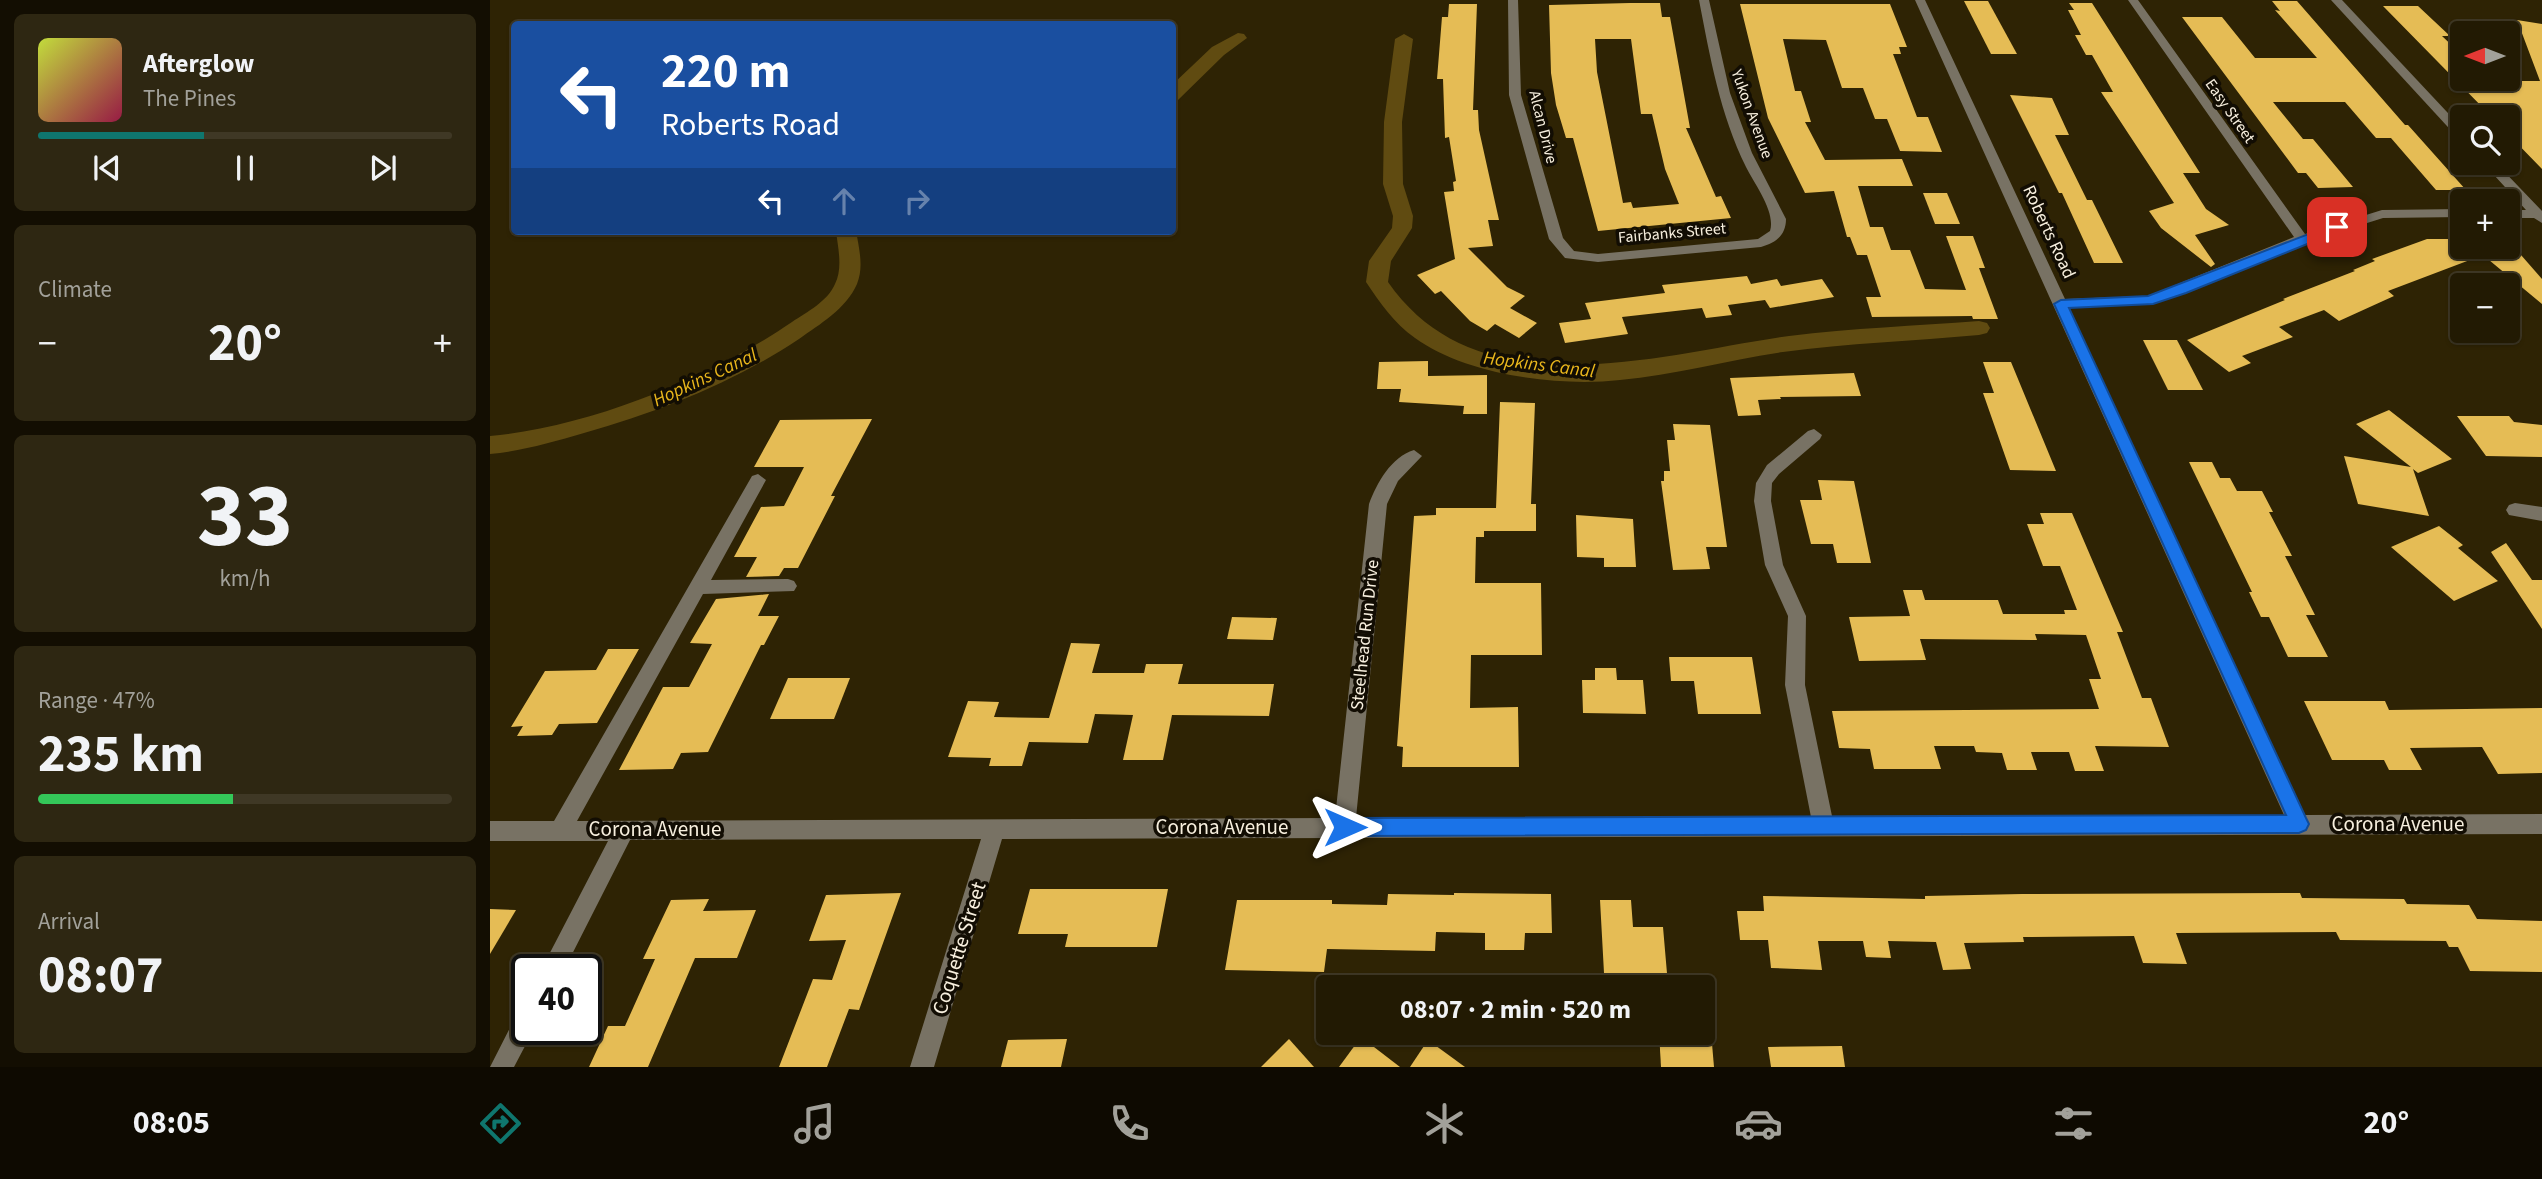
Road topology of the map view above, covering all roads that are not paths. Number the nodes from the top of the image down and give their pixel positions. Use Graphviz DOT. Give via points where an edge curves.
graph roads {
  1 [pos="1513,0"];
  2 [pos="1704,0"];
  3 [pos="1920,0"];
  4 [pos="2133,0"];
  5 [pos="2336,0"];
  6 [pos="2450,122"];
  7 [pos="2500,175"];
  8 [pos="2450,213"];
  9 [pos="2520,215"];
  10 [pos="2540,217"];
  11 [pos="1776,235"];
  12 [pos="2302,239"];
  13 [pos="1570,255"];
  14 [pos="2061,304"];
  15 [pos="1814,435"];
  16 [pos="1414,456"];
  17 [pos="758,480"];
  18 [pos="2515,510"];
  19 [pos="2542,514"];
  20 [pos="788,586"];
  21 [pos="697,587"];
  22 [pos="2299,824"];
  23 [pos="2542,824"];
  24 [pos="1823,825"];
  25 [pos="1345,827"];
  26 [pos="995,828"];
  27 [pos="625,829"];
  28 [pos="560,830"];
  29 [pos="490,831"];
  30 [pos="560,954"];
  31 [pos="513,1045"];
  32 [pos="501,1067"];
  33 [pos="922,1067"];
  1 -- 13 [label="street, Alcan Drive" via="1515,95 1556,239"];
  2 -- 11 [label="street, Yukon Avenue" via="1724,93 1746,153 1779,219"];
  3 -- 14 [label="street, Roberts Road"];
  4 -- 12 [label="street, Easy Street"];
  5 -- 6 [label="street"];
  7 -- 10 [label="street"];
  8 -- 12 [label="street" via="2382,214"];
  9 -- 10 [label="street"];
  11 -- 13 [label="street, Fairbanks Street" via="1761,243 1598,257"];
  12 -- 14 [label="street" via="2148,300"];
  14 -- 22 [label="street, Roberts Road"];
  15 -- 24 [label="street" via="1771,472 1763,484 1762,498 1771,558 1798,617 1795,685"];
  16 -- 25 [label="street, Steelhead Run Drive" via="1384,485 1378,504"];
  17 -- 21 [label="street"];
  18 -- 19 [label="street"];
  20 -- 21 [label="street"];
  21 -- 28 [label="street"];
  22 -- 23 [label="street, Corona Avenue"];
  22 -- 24 [label="street, Corona Avenue"];
  24 -- 25 [label="street, Corona Avenue"];
  25 -- 26 [label="street, Corona Avenue"];
  26 -- 27 [label="street, Corona Avenue"];
  26 -- 33 [label="street, Coquette Street"];
  27 -- 28 [label="street, Corona Avenue"];
  27 -- 30 [label="street"];
  28 -- 29 [label="street, Corona Avenue"];
  31 -- 32 [label="street"];
}
